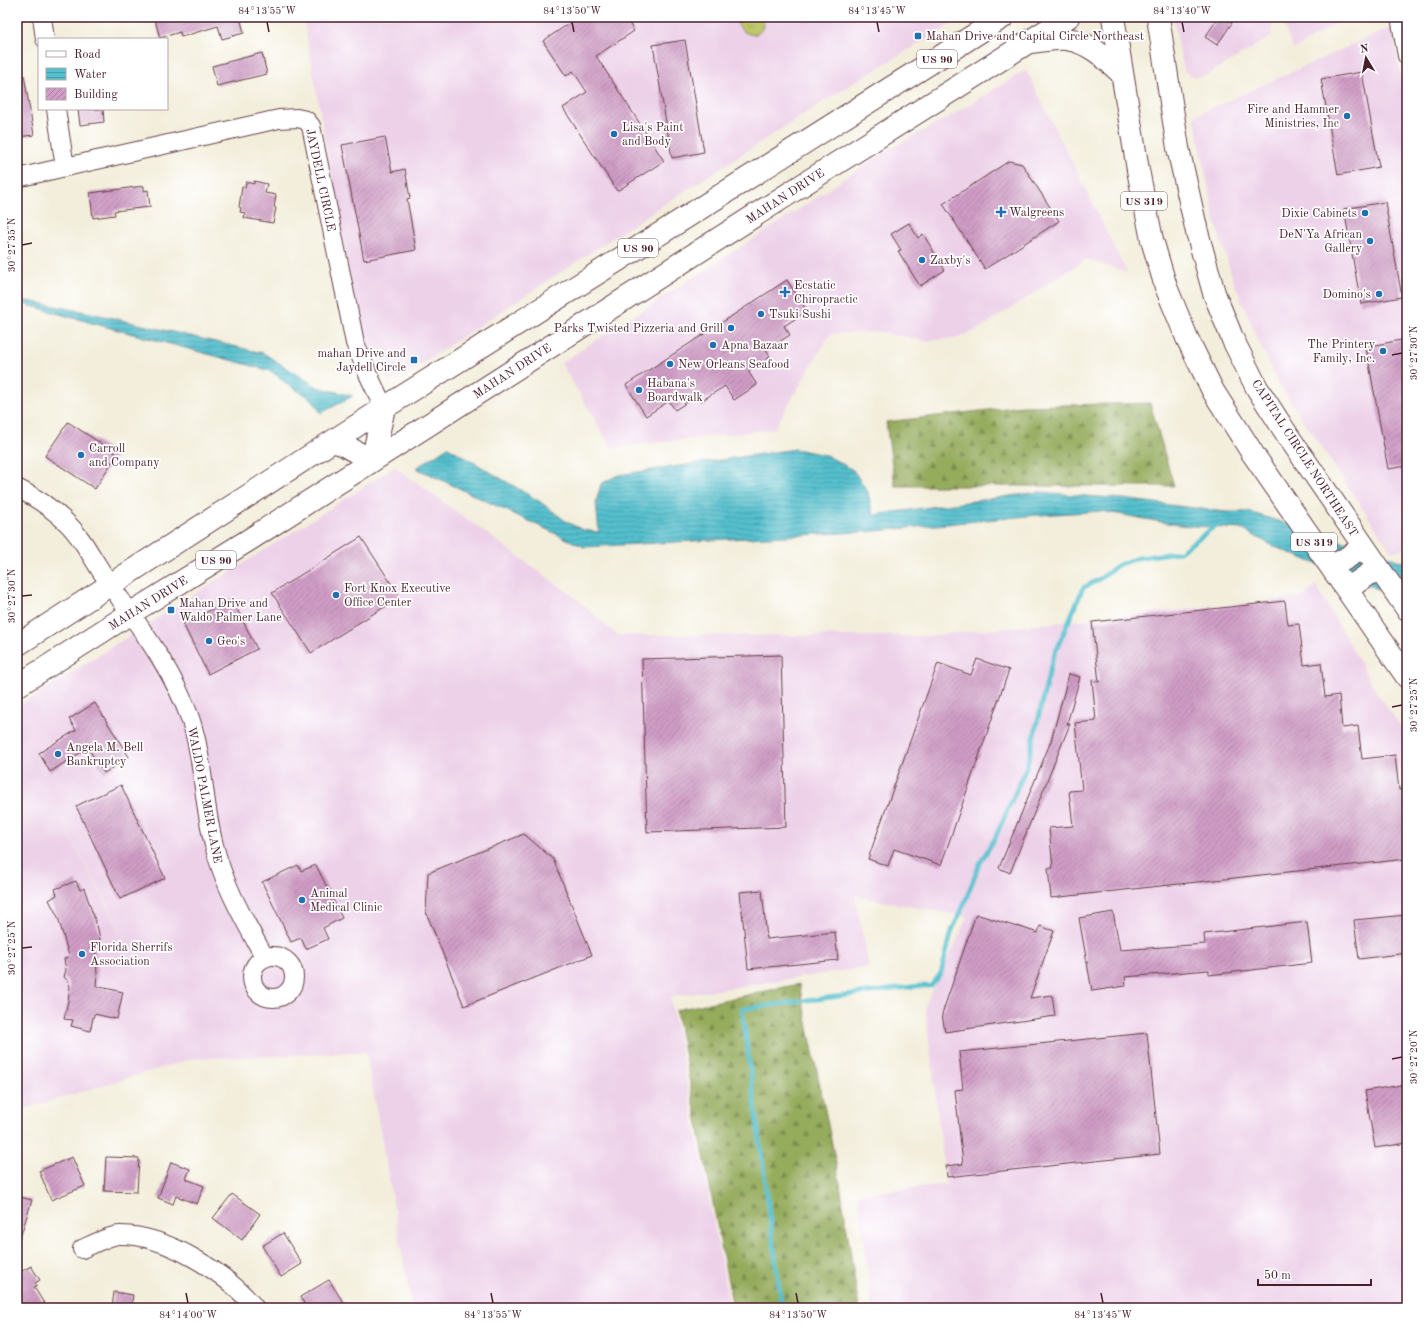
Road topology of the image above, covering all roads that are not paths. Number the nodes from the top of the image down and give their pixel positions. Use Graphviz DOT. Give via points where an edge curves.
graph roads {
  1 [pos="42,17"];
  2 [pos="1003,17"];
  3 [pos="1068,17"];
  4 [pos="1113,17"];
  5 [pos="1158,17"];
  6 [pos="1400,17"];
  7 [pos="45,38"];
  8 [pos="1028,42"];
  9 [pos="1407,56"];
  10 [pos="1122,74"];
  11 [pos="56,110"];
  12 [pos="788,152"];
  13 [pos="65,167"];
  14 [pos="17,178"];
  15 [pos="807,182"];
  16 [pos="384,408"];
  17 [pos="333,441"];
  18 [pos="372,461"];
  19 [pos="17,488"];
  20 [pos="1364,547"];
  21 [pos="1332,567"];
  22 [pos="1378,568"];
  23 [pos="111,585"];
  24 [pos="1347,589"];
  25 [pos="1407,610"];
  26 [pos="131,613"];
  27 [pos="17,645"];
  28 [pos="1407,678"];
  29 [pos="17,686"];
  30 [pos="265,958"];
  31 [pos="82,1249"];
  32 [pos="255,1308"];
  1 -- 7 [label="street"];
  2 -- 12 [label="main road, US 90"];
  3 -- 8 [label="main road, MAHAN DRIVE / US 90"];
  4 -- 10 [label="main road, US 319"];
  5 -- 20 [label="main road, CAPITAL CIRCLE NORTHEAST / US 319" via="1178,148 1214,293 1233,340 1257,388"];
  6 -- 9 [label="street"];
  8 -- 10 [label="main road" via="1067,40 1083,44 1100,54"];
  8 -- 15 [label="main road, MAHAN DRIVE / US 90"];
  10 -- 21 [label="main road, US 319" via="1152,240 1166,287 1187,338 1213,391 1253,454"];
  11 -- 13 [label="street"];
  12 -- 15 [label="main road"];
  12 -- 16 [label="main road, US 90"];
  13 -- 14 [label="street, JAYDELL CIRCLE"];
  13 -- 16 [label="street, JAYDELL CIRCLE" via="279,119 306,120 311,126 355,343"];
  15 -- 18 [label="main road, MAHAN DRIVE / US 90"];
  16 -- 17 [label="main road, US 90"];
  16 -- 18 [label="main road"];
  17 -- 18 [label="main road"];
  17 -- 23 [label="main road, US 90"];
  18 -- 26 [label="main road, MAHAN DRIVE / US 90"];
  19 -- 23 [label="street, WALDO PALMER LANE" via="49,507 67,523 82,539"];
  20 -- 21 [label="main road"];
  20 -- 22 [label="main road, CAPITAL CIRCLE NORTHEAST / US 319"];
  21 -- 24 [label="main road, US 319"];
  22 -- 24 [label="main road"];
  22 -- 25 [label="main road, CAPITAL CIRCLE NORTHEAST / US 319"];
  23 -- 26 [label="street, WALDO PALMER LANE"];
  23 -- 27 [label="main road, US 90"];
  24 -- 28 [label="main road, US 319"];
  26 -- 29 [label="main road, MAHAN DRIVE / US 90"];
  26 -- 30 [label="street, WALDO PALMER LANE" via="167,670 190,719 219,866"];
  31 -- 32 [label="street" via="118,1234 165,1245 191,1256 214,1270"];
}
